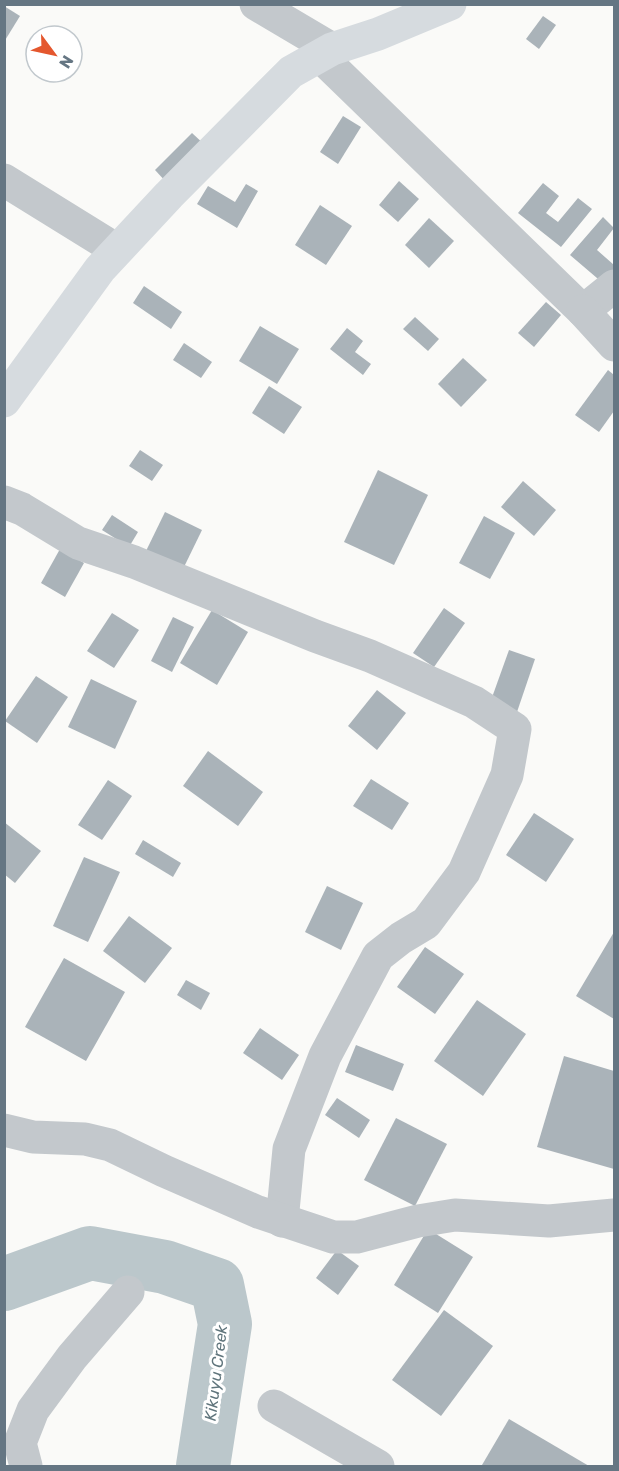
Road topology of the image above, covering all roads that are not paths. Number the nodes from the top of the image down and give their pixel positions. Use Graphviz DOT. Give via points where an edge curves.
graph roads {
  1 [pos="256,4"];
  2 [pos="450,4"];
  3 [pos="326,52"];
  4 [pos="4,180"];
  5 [pos="117,250"];
  6 [pos="615,286"];
  7 [pos="583,311"];
  8 [pos="615,345"];
  9 [pos="4,401"];
  10 [pos="4,502"];
  11 [pos="4,1130"];
  12 [pos="615,1215"];
  13 [pos="282,1221"];
  14 [pos="128,1292"];
  15 [pos="274,1406"];
  16 [pos="26,1467"];
  17 [pos="378,1467"];
  1 -- 3 [label="street"];
  2 -- 3 [label="street"];
  3 -- 5 [label="street" via="291,72"];
  3 -- 7 [label="street"];
  4 -- 5 [label="street"];
  5 -- 9 [label="street"];
  6 -- 7 [label="street"];
  7 -- 8 [label="street"];
  10 -- 13 [label="street" via="32,514 78,543 370,656 474,702 515,729 507,775 464,872 426,923 378,956 325,1056 289,1149"];
  11 -- 13 [label="street" via="110,1145"];
  12 -- 13 [label="street" via="549,1221 455,1215 357,1237 333,1237"];
  14 -- 16 [label="street" via="33,1410 20,1443"];
  15 -- 17 [label="street"];
}
